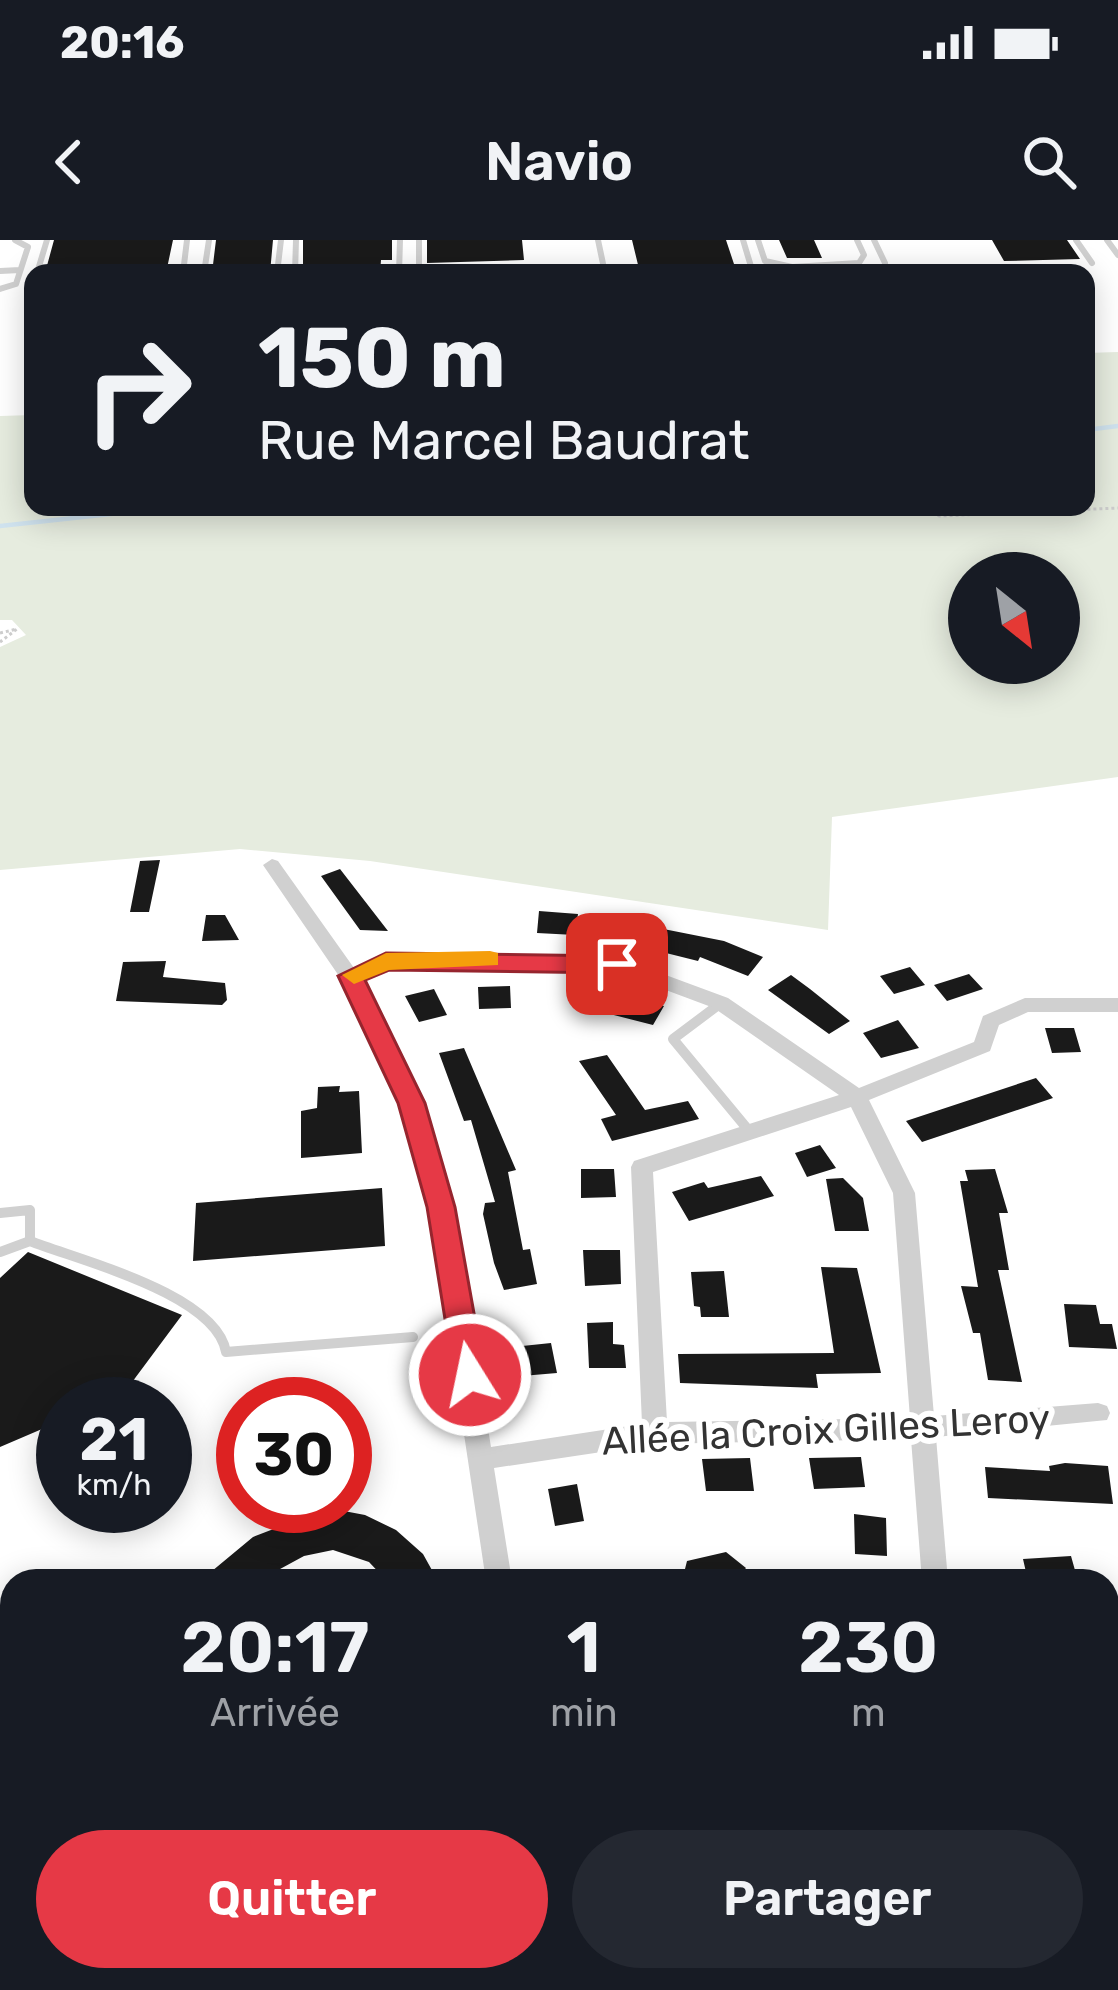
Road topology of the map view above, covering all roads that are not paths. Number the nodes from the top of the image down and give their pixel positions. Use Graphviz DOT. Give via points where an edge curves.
graph roads {
  1 [pos="15,240"];
  2 [pos="758,240"];
  3 [pos="857,240"];
  4 [pos="874,240"];
  5 [pos="1076,240"];
  6 [pos="1107,240"];
  7 [pos="46,242"];
  8 [pos="26,245"];
  9 [pos="1118,255"];
  10 [pos="41,261"];
  11 [pos="885,263"];
  12 [pos="1092,263"];
  13 [pos="30,264"];
  14 [pos="40,264"];
  15 [pos="777,264"];
  16 [pos="846,264"];
  17 [pos="22,266"];
  18 [pos="0,271"];
  19 [pos="0,289"];
  20 [pos="272,865"];
  21 [pos="350,976"];
  22 [pos="721,1003"];
  23 [pos="1118,1005"];
  24 [pos="857,1097"];
  25 [pos="750,1132"];
  26 [pos="0,1213"];
  27 [pos="30,1241"];
  28 [pos="1,1254"];
  29 [pos="413,1336"];
  30 [pos="1098,1414"];
  31 [pos="921,1428"];
  32 [pos="655,1433"];
  33 [pos="484,1459"];
  34 [pos="498,1569"];
  35 [pos="934,1569"];
  1 -- 8 [label="lane"];
  2 -- 15 [label="lane" via="765,261"];
  3 -- 16 [label="lane" via="864,255"];
  4 -- 11 [label="lane"];
  5 -- 12 [label="lane"];
  6 -- 9 [label="lane"];
  7 -- 8 [label="lane"];
  7 -- 10 [label="lane"];
  8 -- 17 [label="lane"];
  10 -- 13 [label="lane"];
  10 -- 14 [label="lane"];
  17 -- 18 [label="lane"];
  17 -- 19 [label="lane" via="16,284"];
  20 -- 21 [label="street"];
  21 -- 22 [label="street" via="386,962 581,960 652,974"];
  21 -- 33 [label="street" via="412,1103 435,1186"];
  22 -- 24 [label="street"];
  22 -- 25 [label="lane" via="673,1039"];
  23 -- 24 [label="street" via="1025,1005 990,1021 983,1046"];
  24 -- 25 [label="street"];
  24 -- 31 [label="street" via="904,1193"];
  25 -- 32 [label="street" via="643,1167"];
  26 -- 27 [label="lane" via="30,1210"];
  27 -- 28 [label="lane"];
  27 -- 29 [label="lane" via="210,1315 226,1352"];
  30 -- 31 [label="street, Allée la Croix Gilles Leroy"];
  31 -- 32 [label="street, Allée la Croix Gilles Leroy"];
  31 -- 35 [label="street"];
  32 -- 33 [label="street, Allée la Croix Gilles Leroy"];
  33 -- 34 [label="street"];
}
